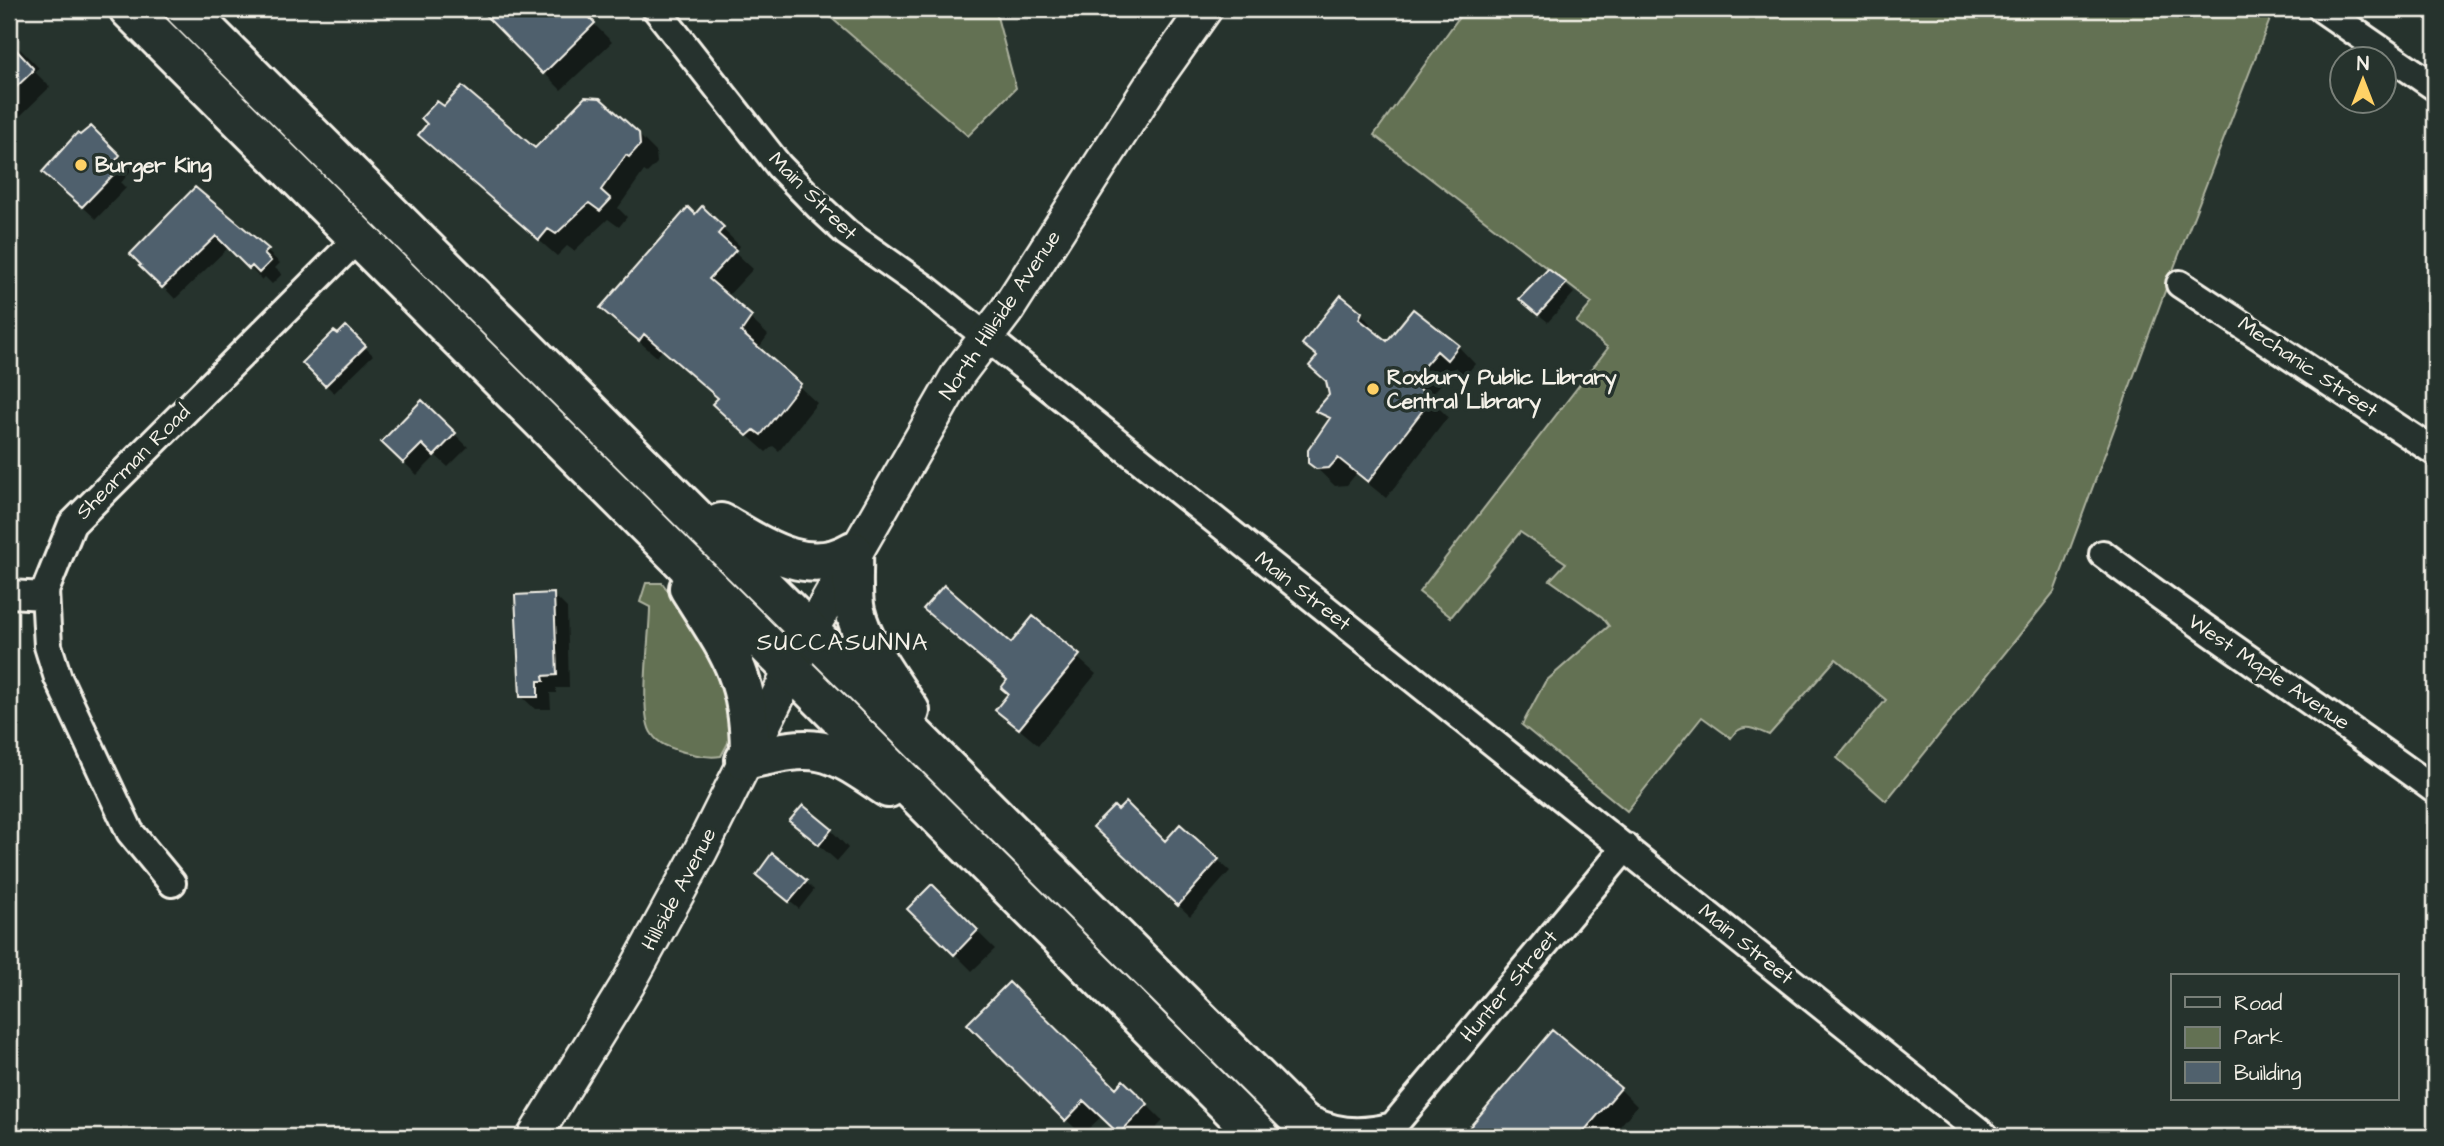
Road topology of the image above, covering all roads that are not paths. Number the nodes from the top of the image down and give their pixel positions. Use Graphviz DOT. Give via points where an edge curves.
graph roads {
  1 [pos="129,9"];
  2 [pos="185,9"];
  3 [pos="656,9"];
  4 [pos="1205,9"];
  5 [pos="2322,9"];
  6 [pos="2435,87"];
  7 [pos="358,238"];
  8 [pos="2180,284"];
  9 [pos="986,337"];
  10 [pos="2435,452"];
  11 [pos="672,494"];
  12 [pos="665,543"];
  13 [pos="853,551"];
  14 [pos="2103,554"];
  15 [pos="9,594"];
  16 [pos="45,596"];
  17 [pos="810,632"];
  18 [pos="791,667"];
  19 [pos="748,755"];
  20 [pos="956,779"];
  21 [pos="2435,790"];
  22 [pos="954,833"];
  23 [pos="1626,847"];
  24 [pos="172,883"];
  25 [pos="1287,1107"];
  26 [pos="1391,1131"];
  27 [pos="534,1137"];
  28 [pos="1260,1137"];
  29 [pos="1317,1137"];
  30 [pos="1986,1137"];
  1 -- 7 [label="highway"];
  2 -- 11 [label="highway"];
  3 -- 9 [label="street, Main Street" via="779,166 819,208"];
  4 -- 9 [label="main road, North Hillside Avenue"];
  5 -- 6 [label="street"];
  7 -- 12 [label="highway"];
  7 -- 16 [label="street, Shearman Road" via="72,524 53,564"];
  8 -- 10 [label="street, Mechanic Street"];
  9 -- 13 [label="main road, North Hillside Avenue" via="958,373"];
  9 -- 23 [label="street, Main Street"];
  11 -- 13 [label="highway" via="785,558 827,561"];
  11 -- 17 [label="highway"];
  12 -- 18 [label="highway"];
  12 -- 19 [label="highway" via="738,668 748,704"];
  13 -- 17 [label="main road, North Hillside Avenue"];
  13 -- 20 [label="highway" via="854,596 861,629"];
  14 -- 21 [label="street, West Maple Avenue"];
  15 -- 16 [label="street"];
  16 -- 24 [label="street, Shearman Road" via="48,646 58,678 130,832"];
  17 -- 18 [label="main road, Hillside Avenue"];
  17 -- 20 [label="highway"];
  18 -- 19 [label="main road, Hillside Avenue"];
  18 -- 22 [label="highway"];
  19 -- 22 [label="highway" via="804,748 827,752 865,772"];
  19 -- 27 [label="main road, Hillside Avenue" via="628,984"];
  20 -- 25 [label="highway"];
  22 -- 28 [label="highway"];
  23 -- 26 [label="street, Hunter Street"];
  23 -- 30 [label="street, Main Street"];
  25 -- 26 [label="street, Hunter Street" via="1314,1122 1352,1132"];
  25 -- 29 [label="highway"];
}
